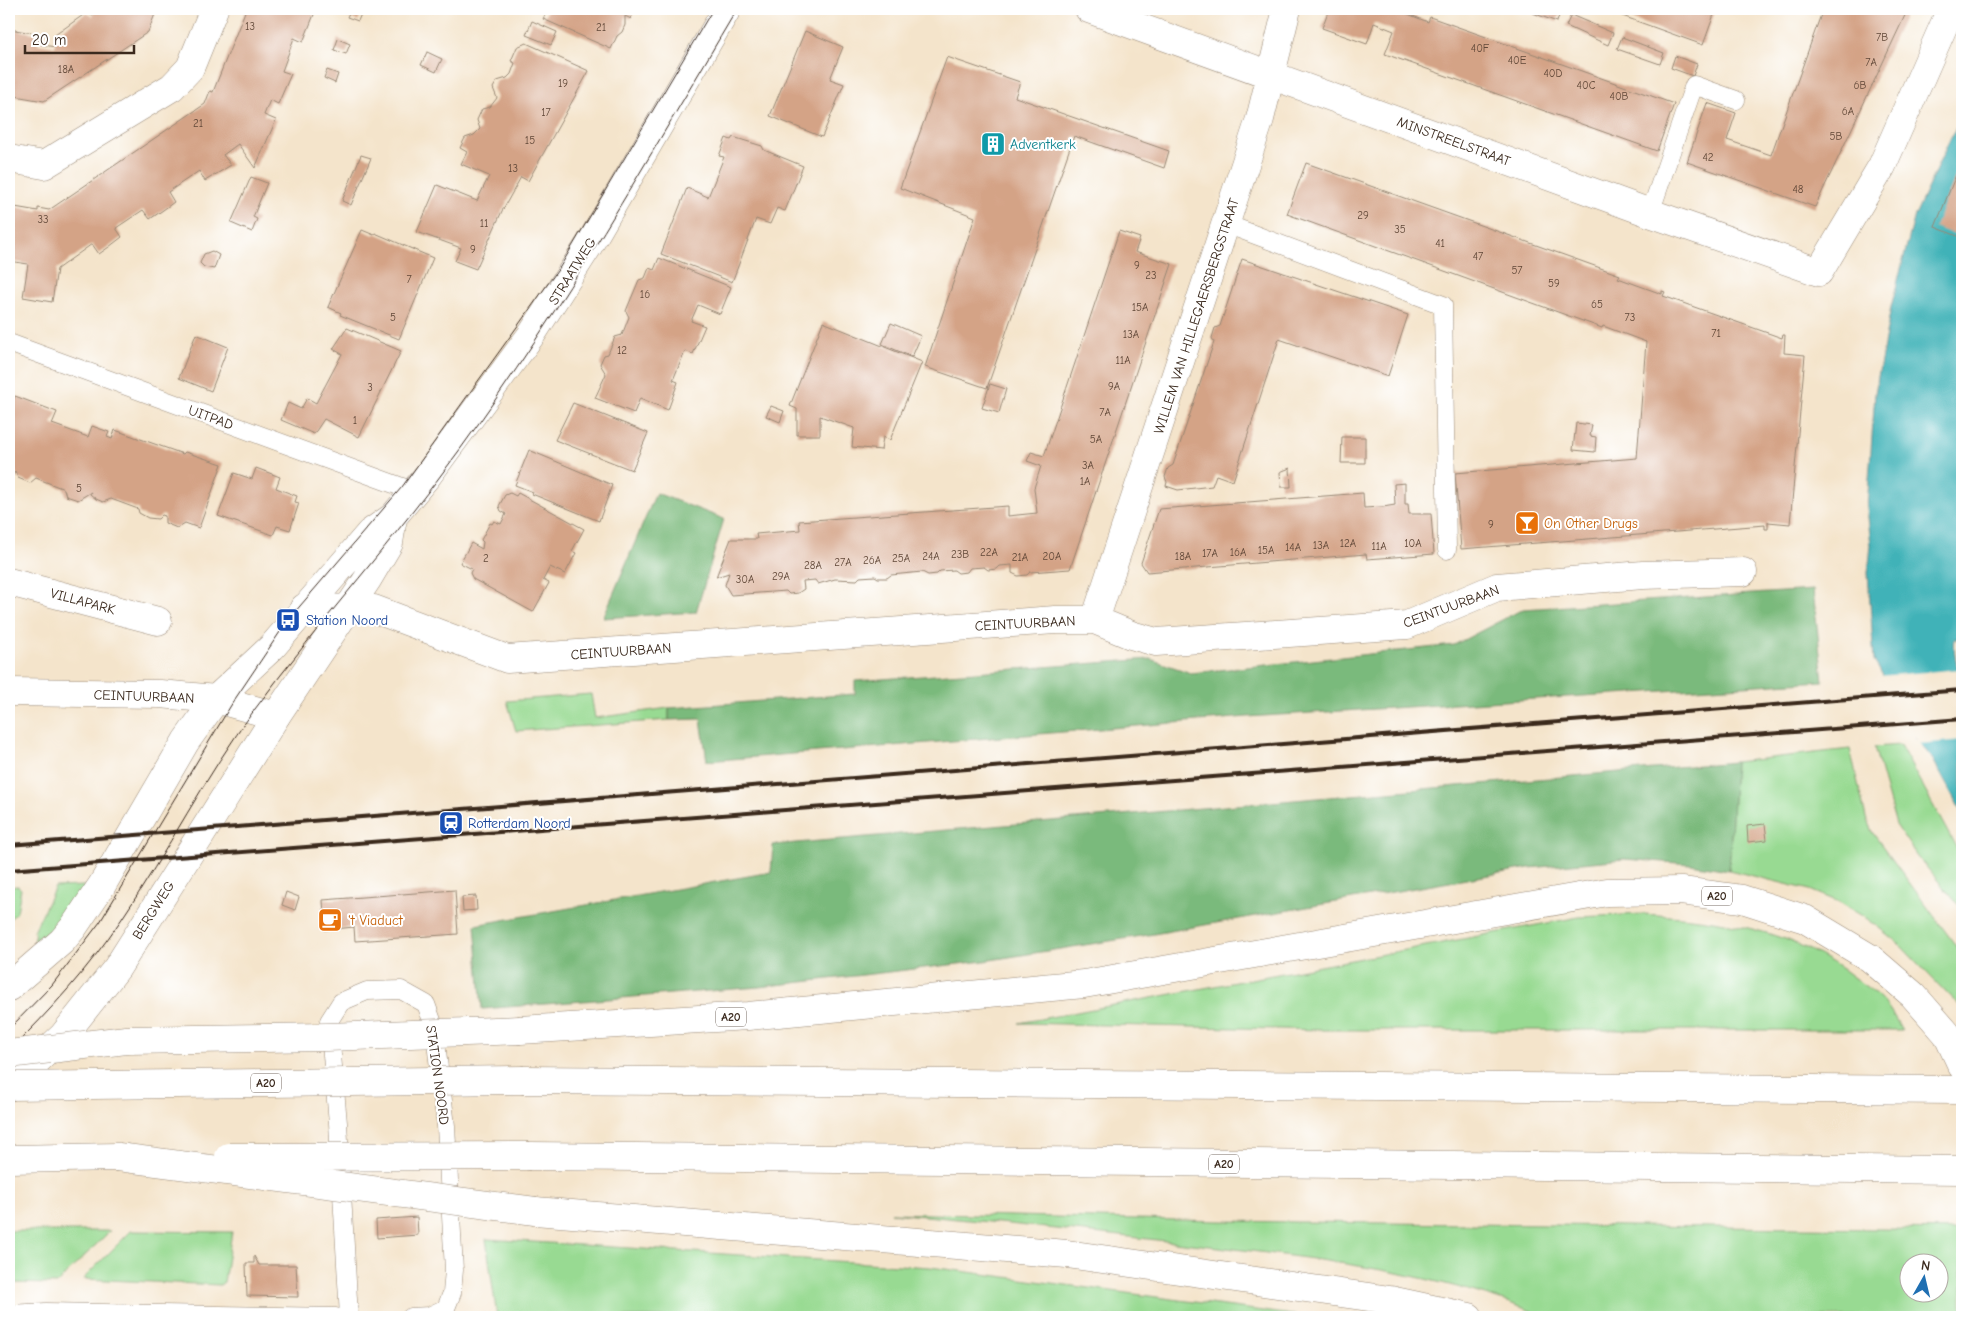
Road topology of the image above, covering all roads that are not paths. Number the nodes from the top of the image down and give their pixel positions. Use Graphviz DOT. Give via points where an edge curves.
graph roads {
  1 [pos="214,9"];
  2 [pos="727,9"];
  3 [pos="1090,9"];
  4 [pos="1287,9"];
  5 [pos="1951,9"];
  6 [pos="1270,74"];
  7 [pos="1736,100"];
  8 [pos="9,160"];
  9 [pos="1650,213"];
  10 [pos="1226,224"];
  11 [pos="9,343"];
  12 [pos="412,494"];
  13 [pos="393,517"];
  14 [pos="1447,550"];
  15 [pos="1743,572"];
  16 [pos="9,582"];
  17 [pos="304,608"];
  18 [pos="350,608"];
  19 [pos="1095,620"];
  20 [pos="158,621"];
  21 [pos="9,692"];
  22 [pos="216,699"];
  23 [pos="276,716"];
  24 [pos="9,987"];
  25 [pos="9,1054"];
  26 [pos="1962,1066"];
  27 [pos="9,1087"];
  28 [pos="1962,1090"];
  29 [pos="118,1157"];
  30 [pos="9,1159"];
  31 [pos="1962,1170"];
  32 [pos="11,1312"];
  33 [pos="336,1317"];
  34 [pos="349,1317"];
  35 [pos="411,1317"];
  36 [pos="1468,1317"];
  1 -- 8 [label="main road" via="190,68 172,87 44,165"];
  2 -- 12 [label="main road, STRAATWEG" via="532,334"];
  3 -- 6 [label="main road, MINSTREELSTRAAT"];
  4 -- 6 [label="main road, WILLEM VAN HILLEGAERSBERGSTRAAT"];
  5 -- 9 [label="main road, MINSTREELSTRAAT" via="1882,166 1820,272"];
  6 -- 9 [label="main road, MINSTREELSTRAAT"];
  6 -- 10 [label="main road, WILLEM VAN HILLEGAERSBERGSTRAAT" via="1260,119"];
  7 -- 9 [label="lane" via="1694,85"];
  10 -- 14 [label="lane" via="1443,305"];
  10 -- 19 [label="main road, WILLEM VAN HILLEGAERSBERGSTRAAT"];
  11 -- 12 [label="lane, UITPAD" via="402,487"];
  12 -- 13 [label="main road, STRAATWEG"];
  13 -- 17 [label="main road, STRAATWEG" via="370,534"];
  13 -- 18 [label="main road" via="389,543"];
  15 -- 19 [label="main road, CEINTUURBAAN" via="1643,575 1496,587 1407,625 1156,642"];
  16 -- 20 [label="main road, VILLAPARK"];
  17 -- 18 [label="main road, CEINTUURBAAN"];
  17 -- 22 [label="main road, STRAATWEG" via="272,647"];
  18 -- 19 [label="main road, CEINTUURBAAN" via="374,610 507,659"];
  18 -- 23 [label="main road"];
  21 -- 22 [label="main road, CEINTUURBAAN" via="160,694"];
  22 -- 23 [label="main road, CEINTUURBAAN"];
  22 -- 24 [label="main road" via="186,741 102,885 72,928 62,941"];
  23 -- 27 [label="main road, BERGWEG" via="116,968 63,1036"];
  25 -- 26 [label="main road, A20, bridge" via="126,1040 520,1030 748,1016 1084,984 1607,892 1681,891 1742,899 1805,919 1870,958 1913,995 1947,1034"];
  27 -- 28 [label="main road, A20, bridge" via="524,1080"];
  29 -- 30 [label="main road, A20"];
  29 -- 31 [label="main road, A20, bridge" via="530,1156"];
  29 -- 36 [label="main road, A20, bridge" via="535,1211 1067,1254 1390,1300"];
  32 -- 33 [label="lane"];
  34 -- 35 [label="lane, STATION NOORD" via="329,1021 341,1002 349,998 367,991 401,990 426,1004 434,1026 446,1126 454,1270 452,1293 446,1308 429,1316"];
}
